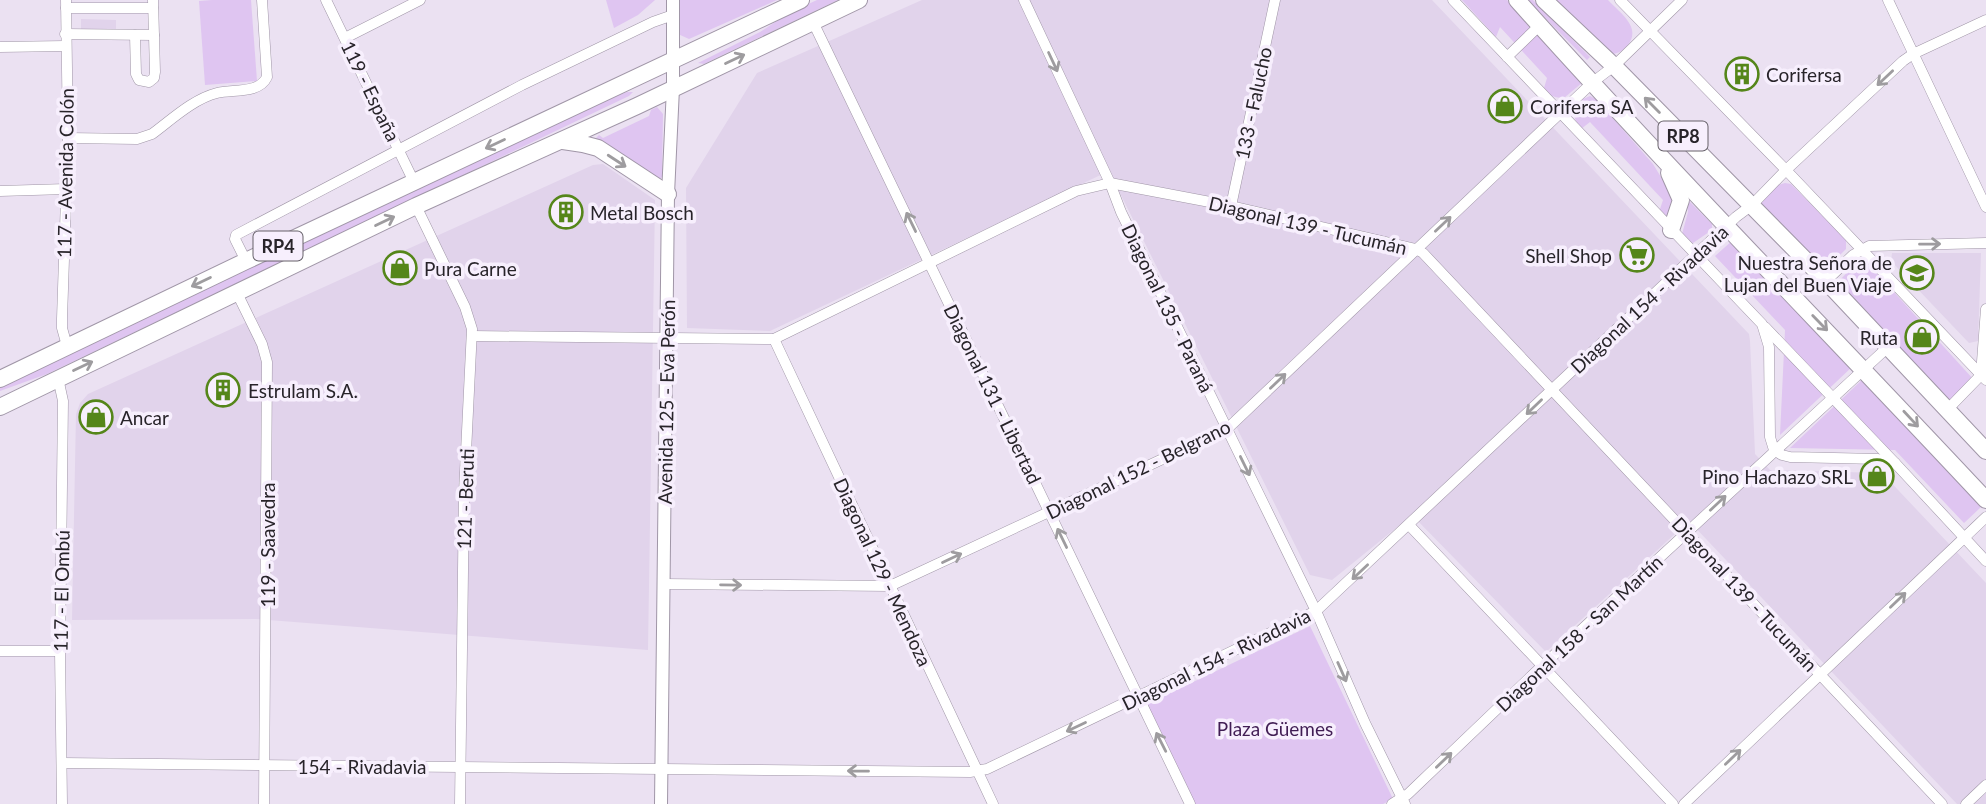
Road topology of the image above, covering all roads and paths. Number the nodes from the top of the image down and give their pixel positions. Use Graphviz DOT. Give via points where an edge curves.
graph roads {
  1 [pos="262,0"];
  2 [pos="326,0"];
  3 [pos="420,0"];
  4 [pos="673,0"];
  5 [pos="801,0"];
  6 [pos="859,0"];
  7 [pos="1024,0"];
  8 [pos="1275,0"];
  9 [pos="1453,0"];
  10 [pos="1517,0"];
  11 [pos="1544,0"];
  12 [pos="1620,0"];
  13 [pos="1682,0"];
  14 [pos="1888,0"];
  15 [pos="66,4"];
  16 [pos="153,4"];
  17 [pos="673,15"];
  18 [pos="1986,20"];
  19 [pos="813,22"];
  20 [pos="1539,26"];
  21 [pos="1650,31"];
  22 [pos="65,34"];
  23 [pos="135,35"];
  24 [pos="154,35"];
  25 [pos="345,37"];
  26 [pos="65,46"];
  27 [pos="0,47"];
  28 [pos="1913,54"];
  29 [pos="1507,57"];
  30 [pos="673,61"];
  31 [pos="1614,66"];
  32 [pos="1592,82"];
  33 [pos="673,88"];
  34 [pos="1561,112"];
  35 [pos="68,138"];
  36 [pos="560,141"];
  37 [pos="399,149"];
  38 [pos="1665,161"];
  39 [pos="1786,170"];
  40 [pos="414,181"];
  41 [pos="1110,183"];
  42 [pos="66,189"];
  43 [pos="0,191"];
  44 [pos="668,194"];
  45 [pos="1752,205"];
  46 [pos="416,206"];
  47 [pos="1231,206"];
  48 [pos="1986,207"];
  49 [pos="1726,226"];
  50 [pos="1671,230"];
  51 [pos="1986,243"];
  52 [pos="1862,248"];
  53 [pos="1416,249"];
  54 [pos="1695,255"];
  55 [pos="246,261"];
  56 [pos="930,262"];
  57 [pos="1826,281"];
  58 [pos="237,293"];
  59 [pos="1986,309"];
  60 [pos="1762,324"];
  61 [pos="472,336"];
  62 [pos="666,338"];
  63 [pos="774,339"];
  64 [pos="67,346"];
  65 [pos="1888,347"];
  66 [pos="1864,369"];
  67 [pos="58,378"];
  68 [pos="1984,378"];
  69 [pos="0,379"];
  70 [pos="1551,390"];
  71 [pos="1833,398"];
  72 [pos="0,407"];
  73 [pos="1947,410"];
  74 [pos="1227,429"];
  75 [pos="1774,450"];
  76 [pos="1986,451"];
  77 [pos="1895,463"];
  78 [pos="1986,500"];
  79 [pos="1050,512"];
  80 [pos="1986,517"];
  81 [pos="1409,525"];
  82 [pos="1687,532"];
  83 [pos="1963,537"];
  84 [pos="1986,561"];
  85 [pos="663,584"];
  86 [pos="890,586"];
  87 [pos="1316,611"];
  88 [pos="0,651"];
  89 [pos="60,651"];
  90 [pos="1542,666"];
  91 [pos="1820,674"];
  92 [pos="1138,697"];
  93 [pos="62,763"];
  94 [pos="264,765"];
  95 [pos="461,767"];
  96 [pos="662,769"];
  97 [pos="978,771"];
  98 [pos="1986,785"];
  99 [pos="1400,802"];
  100 [pos="62,804"];
  101 [pos="264,804"];
  102 [pos="460,804"];
  103 [pos="661,804"];
  104 [pos="993,804"];
  105 [pos="1190,804"];
  106 [pos="1673,804"];
  107 [pos="1684,804"];
  108 [pos="1942,804"];
  109 [pos="1966,804"];
  1 -- 35 [label="street" via="264,84 199,100 152,134 136,139"];
  2 -- 25 [label="street, 119 - España"];
  3 -- 25 [label="street"];
  4 -- 17 [label="street, Avenida 125 - Eva Perón"];
  5 -- 30 [label="main road, RP4"];
  6 -- 19 [label="main road, RP4"];
  7 -- 41 [label="street, Diagonal 135 - Paraná, one-way"];
  8 -- 47 [label="street, 133 - Falucho"];
  9 -- 29 [label="street"];
  10 -- 20 [label="main road, RP8"];
  11 -- 31 [label="main road, RP8"];
  12 -- 21 [label="street"];
  13 -- 21 [label="street, Diagonal 152 - Belgrano"];
  14 -- 28 [label="street"];
  15 -- 16 [label="street"];
  15 -- 22 [label="street, 117 - Avenida Colón"];
  16 -- 24 [label="street"];
  17 -- 30 [label="street, Avenida 125 - Eva Perón"];
  17 -- 37 [label="street"];
  18 -- 28 [label="street, Diagonal 154 - Rivadavia"];
  33 -- 19 [label="main road, RP4, one-way"];
  56 -- 19 [label="street, Diagonal 131 - Libertad, one-way"];
  20 -- 29 [label="street"];
  20 -- 32 [label="main road, RP8"];
  21 -- 31 [label="street, Diagonal 152 - Belgrano"];
  21 -- 39 [label="street"];
  22 -- 23 [label="street"];
  22 -- 26 [label="street, 117 - Avenida Colón"];
  23 -- 24 [label="street"];
  23 -- 24 [label="street" via="136,74 145,82 155,72"];
  25 -- 37 [label="street, 119 - España"];
  26 -- 27 [label="street"];
  26 -- 35 [label="street, 117 - Avenida Colón"];
  28 -- 39 [label="street, Diagonal 154 - Rivadavia, one-way"];
  28 -- 48 [label="street"];
  29 -- 34 [label="street"];
  30 -- 33 [label="street, Avenida 125 - Eva Perón"];
  30 -- 40 [label="main road, RP4, one-way"];
  31 -- 32 [label="street, Diagonal 152 - Belgrano"];
  45 -- 31 [label="main road, RP8, one-way"];
  32 -- 34 [label="street, Diagonal 152 - Belgrano"];
  32 -- 38 [label="main road, RP8"];
  33 -- 36 [label="main road, RP4"];
  33 -- 44 [label="street, Avenida 125 - Eva Perón"];
  34 -- 50 [label="street"];
  53 -- 34 [label="street, Diagonal 152 - Belgrano, one-way"];
  35 -- 42 [label="street, 117 - Avenida Colón"];
  36 -- 44 [label="main road, one-way" via="598,148"];
  36 -- 46 [label="main road, RP4"];
  37 -- 40 [label="street, 119 - España"];
  37 -- 55 [label="street" via="236,235"];
  38 -- 49 [label="main road, RP8"];
  38 -- 50 [label="main road" via="1681,201"];
  39 -- 45 [label="street, Diagonal 154 - Rivadavia"];
  39 -- 52 [label="street"];
  40 -- 55 [label="main road, RP4"];
  41 -- 47 [label="street, Diagonal 139 - Tucumán"];
  41 -- 56 [label="street, Diagonal 139 - Tucumán" via="1076,191"];
  41 -- 74 [label="street, Diagonal 135 - Paraná"];
  42 -- 43 [label="street"];
  42 -- 64 [label="street, 117 - Avenida Colón" via="62,319"];
  44 -- 62 [label="street, Avenida 125 - Eva Perón"];
  45 -- 49 [label="street, Diagonal 154 - Rivadavia"];
  45 -- 57 [label="main road, RP8"];
  58 -- 46 [label="main road, RP4, one-way"];
  46 -- 61 [label="street, 121 - Beruti" via="465,307"];
  47 -- 53 [label="street, Diagonal 139 - Tucumán"];
  49 -- 54 [label="street, Diagonal 154 - Rivadavia"];
  49 -- 66 [label="main road, RP8, one-way"];
  50 -- 54 [label="street"];
  52 -- 51 [label="street, one-way"];
  52 -- 57 [label="street"];
  52 -- 68 [label="street"];
  53 -- 70 [label="street, Diagonal 139 - Tucumán"];
  74 -- 53 [label="street, Diagonal 152 - Belgrano, one-way"];
  54 -- 60 [label="street"];
  54 -- 70 [label="street, Diagonal 154 - Rivadavia"];
  55 -- 64 [label="main road, RP4, one-way"];
  56 -- 63 [label="street, Diagonal 139 - Tucumán"];
  56 -- 79 [label="street, Diagonal 131 - Libertad"];
  57 -- 65 [label="main road, RP8"];
  67 -- 58 [label="main road, RP4, one-way"];
  58 -- 94 [label="street, 119 - Saavedra" via="267,362"];
  59 -- 68 [label="street"];
  60 -- 71 [label="street"];
  60 -- 75 [label="street" via="1769,347"];
  61 -- 62 [label="street, Diagonal 139 - Tucumán"];
  61 -- 95 [label="street, 121 - Beruti" via="464,494"];
  62 -- 63 [label="street, Diagonal 139 - Tucumán"];
  62 -- 85 [label="street, Avenida 125 - Eva Perón"];
  63 -- 86 [label="street, Diagonal 129 - Mendoza"];
  64 -- 69 [label="main road, RP4"];
  65 -- 66 [label="street, Diagonal 158 - San Martín"];
  65 -- 73 [label="main road, RP8"];
  66 -- 71 [label="street, Diagonal 158 - San Martín"];
  66 -- 78 [label="main road, RP8, one-way"];
  67 -- 72 [label="main road, RP4"];
  67 -- 89 [label="street, 117 - El Ombú" via="63,401"];
  68 -- 73 [label="street"];
  70 -- 81 [label="street, Diagonal 154 - Rivadavia, one-way"];
  70 -- 82 [label="street, Diagonal 139 - Tucumán"];
  71 -- 75 [label="street, Diagonal 158 - San Martín"];
  71 -- 77 [label="street"];
  73 -- 76 [label="main road, RP8"];
  74 -- 79 [label="street, Diagonal 152 - Belgrano"];
  74 -- 87 [label="street, Diagonal 135 - Paraná, one-way"];
  75 -- 77 [label="street" via="1790,457"];
  82 -- 75 [label="street, Diagonal 158 - San Martín, one-way"];
  77 -- 83 [label="street"];
  86 -- 79 [label="street, Diagonal 152 - Belgrano, one-way"];
  92 -- 79 [label="street, Diagonal 131 - Libertad, one-way"];
  80 -- 83 [label="street"];
  81 -- 87 [label="street, Diagonal 154 - Rivadavia, one-way"];
  81 -- 90 [label="street"];
  82 -- 90 [label="street, Diagonal 158 - San Martín"];
  82 -- 91 [label="street, Diagonal 139 - Tucumán"];
  83 -- 84 [label="street"];
  91 -- 83 [label="street, one-way"];
  85 -- 86 [label="street, Diagonal 152 - Belgrano, one-way"];
  85 -- 96 [label="street, Avenida 125 - Eva Perón"];
  86 -- 97 [label="street, Diagonal 129 - Mendoza"];
  87 -- 92 [label="street, Diagonal 154 - Rivadavia"];
  87 -- 99 [label="street, Diagonal 135 - Paraná, one-way"];
  88 -- 89 [label="street"];
  89 -- 93 [label="street, 117 - El Ombú"];
  99 -- 90 [label="street, Diagonal 158 - San Martín, one-way"];
  90 -- 106 [label="street"];
  107 -- 91 [label="street, one-way"];
  91 -- 108 [label="street, Diagonal 139 - Tucumán"];
  92 -- 97 [label="street, Diagonal 154 - Rivadavia, one-way"];
  105 -- 92 [label="street, Diagonal 131 - Libertad, one-way"];
  93 -- 94 [label="street, 154 - Rivadavia"];
  93 -- 100 [label="street, 117 - El Ombú"];
  94 -- 95 [label="street, 154 - Rivadavia"];
  94 -- 101 [label="street, 119 - Saavedra"];
  95 -- 96 [label="street, 154 - Rivadavia"];
  95 -- 102 [label="street, 121 - Beruti"];
  97 -- 96 [label="street, Diagonal 154 - Rivadavia, one-way"];
  96 -- 103 [label="street, Avenida 125 - Eva Perón"];
  97 -- 104 [label="street, Diagonal 129 - Mendoza"];
  98 -- 109 [label="street"];
}
